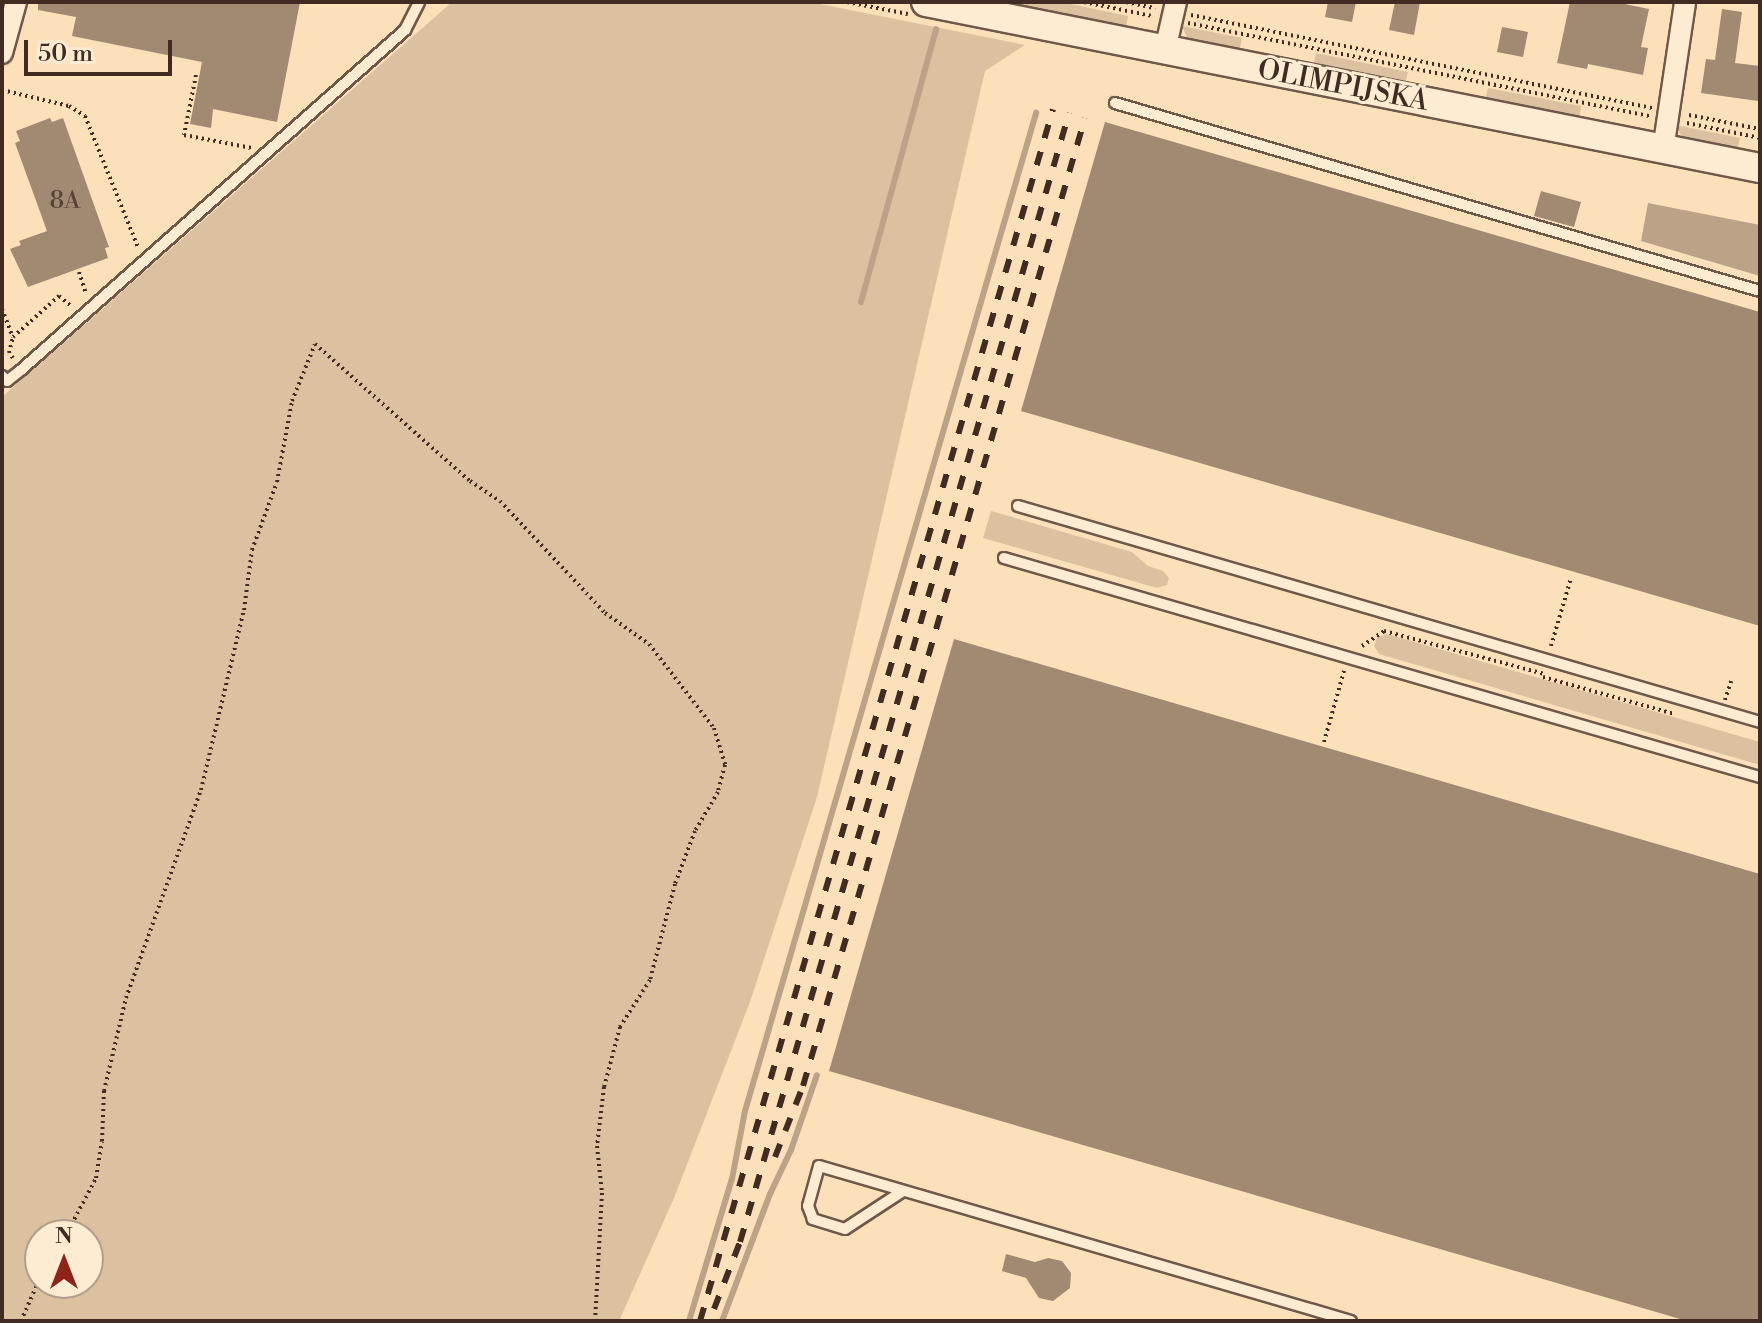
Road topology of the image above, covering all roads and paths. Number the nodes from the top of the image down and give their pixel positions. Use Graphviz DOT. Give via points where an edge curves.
graph roads {
  1 [pos="16,2"];
  2 [pos="419,2"];
  3 [pos="926,2"];
  4 [pos="1084,2"];
  5 [pos="1126,2"];
  6 [pos="1685,2"];
  7 [pos="1174,11"];
  8 [pos="1165,50"];
  9 [pos="2,53"];
  10 [pos="196,75"];
  11 [pos="2,90"];
  12 [pos="1115,103"];
  13 [pos="1669,115"];
  14 [pos="1760,129"];
  15 [pos="1760,138"];
  16 [pos="1663,150"];
  17 [pos="268,151"];
  18 [pos="1760,168"];
  19 [pos="128,256"];
  20 [pos="79,272"];
  21 [pos="96,284"];
  22 [pos="1760,291"];
  23 [pos="86,293"];
  24 [pos="2,309"];
  25 [pos="13,337"];
  26 [pos="21,370"];
  27 [pos="4,381"];
  28 [pos="1018,506"];
  29 [pos="1004,558"];
  30 [pos="1345,669"];
  31 [pos="1760,722"];
  32 [pos="1324,742"];
  33 [pos="1760,777"];
  34 [pos="903,1191"];
  35 [pos="74,1219"];
  36 [pos="31,1299"];
  37 [pos="21,1321"];
  38 [pos="595,1321"];
  39 [pos="1351,1321"];
  1 -- 9 [label="street"];
  2 -- 17 [label="lane" via="405,30"];
  3 -- 8 [label="street, OLIMPIJSKA"];
  4 -- 7 [label="path"];
  5 -- 7 [label="path"];
  6 -- 13 [label="street"];
  7 -- 8 [label="street"];
  7 -- 13 [label="path"];
  8 -- 16 [label="street, OLIMPIJSKA"];
  10 -- 17 [label="path" via="184,135"];
  11 -- 19 [label="path" via="69,106 85,116 138,247"];
  12 -- 22 [label="lane"];
  13 -- 14 [label="path"];
  13 -- 15 [label="path"];
  13 -- 16 [label="street"];
  16 -- 18 [label="street, OLIMPIJSKA"];
  17 -- 26 [label="lane"];
  20 -- 23 [label="path"];
  21 -- 23 [label="path"];
  23 -- 25 [label="path" via="70,307 59,296"];
  24 -- 25 [label="path"];
  25 -- 26 [label="path" via="9,353"];
  26 -- 27 [label="lane"];
  28 -- 31 [label="lane"];
  29 -- 33 [label="lane"];
  30 -- 32 [label="path"];
  34 -- 34 [label="lane" via="819,1166 808,1206 813,1219 845,1229"];
  34 -- 39 [label="lane"];
  35 -- 38 [label="path" via="96,1178 104,1091 126,998 201,790 244,610 252,550 277,482 292,401 315,344 470,481 500,501 605,613 649,644 714,728 725,765 718,792 695,831 675,884 650,980 620,1027 604,1087 597,1146 602,1193"];
  36 -- 37 [label="path"];
}
